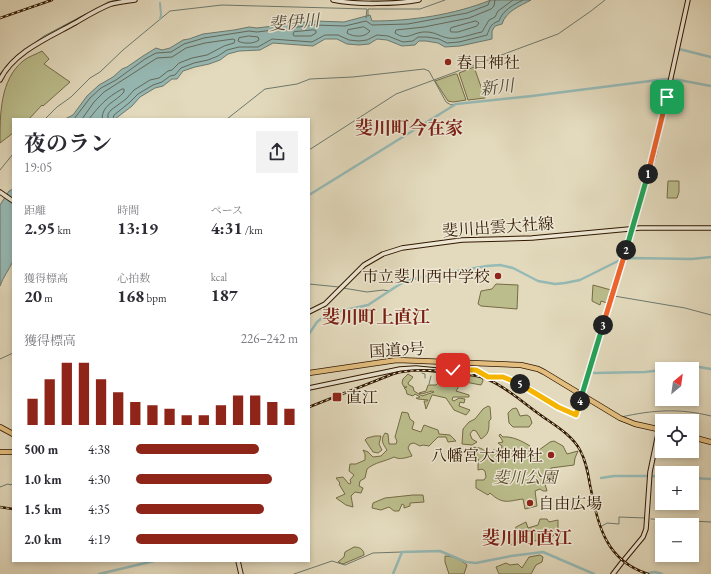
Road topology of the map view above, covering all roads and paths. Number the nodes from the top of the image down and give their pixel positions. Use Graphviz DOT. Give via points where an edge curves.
graph roads {
  1 [pos="135,0"];
  2 [pos="333,0"];
  3 [pos="419,0"];
  4 [pos="688,0"];
  5 [pos="0,80"];
  6 [pos="0,192"];
  7 [pos="12,200"];
  8 [pos="711,228"];
  9 [pos="632,229"];
  10 [pos="310,312"];
  11 [pos="310,373"];
  12 [pos="310,388"];
  13 [pos="582,395"];
  14 [pos="0,427"];
  15 [pos="655,429"];
  16 [pos="12,433"];
  17 [pos="699,439"];
  18 [pos="711,442"];
  19 [pos="655,451"];
  20 [pos="0,452"];
  21 [pos="12,452"];
  22 [pos="238,562"];
  23 [pos="241,574"];
  24 [pos="612,574"];
  1 -- 5 [label="main road" via="103,7 48,37 13,62"];
  2 -- 3 [label="main road" via="393,3"];
  4 -- 9 [label="main road" via="654,155"];
  6 -- 7 [label="main road"];
  8 -- 9 [label="main road, 斐川出雲大社線"];
  9 -- 10 [label="main road, 斐川出雲大社線" via="527,239 462,240 398,249 364,265 325,304"];
  9 -- 13 [label="main road"];
  11 -- 13 [label="highway, 国道9号" via="397,360 509,364 538,369"];
  12 -- 13 [label="main road" via="406,368 446,371 470,369 492,378 503,377 526,386 576,415"];
  13 -- 15 [label="highway, 国道9号" via="626,421"];
  14 -- 16 [label="highway"];
  17 -- 18 [label="highway"];
  19 -- 24 [label="main road" via="650,472 646,529 643,537"];
  20 -- 21 [label="highway"];
  22 -- 23 [label="main road"];
}
